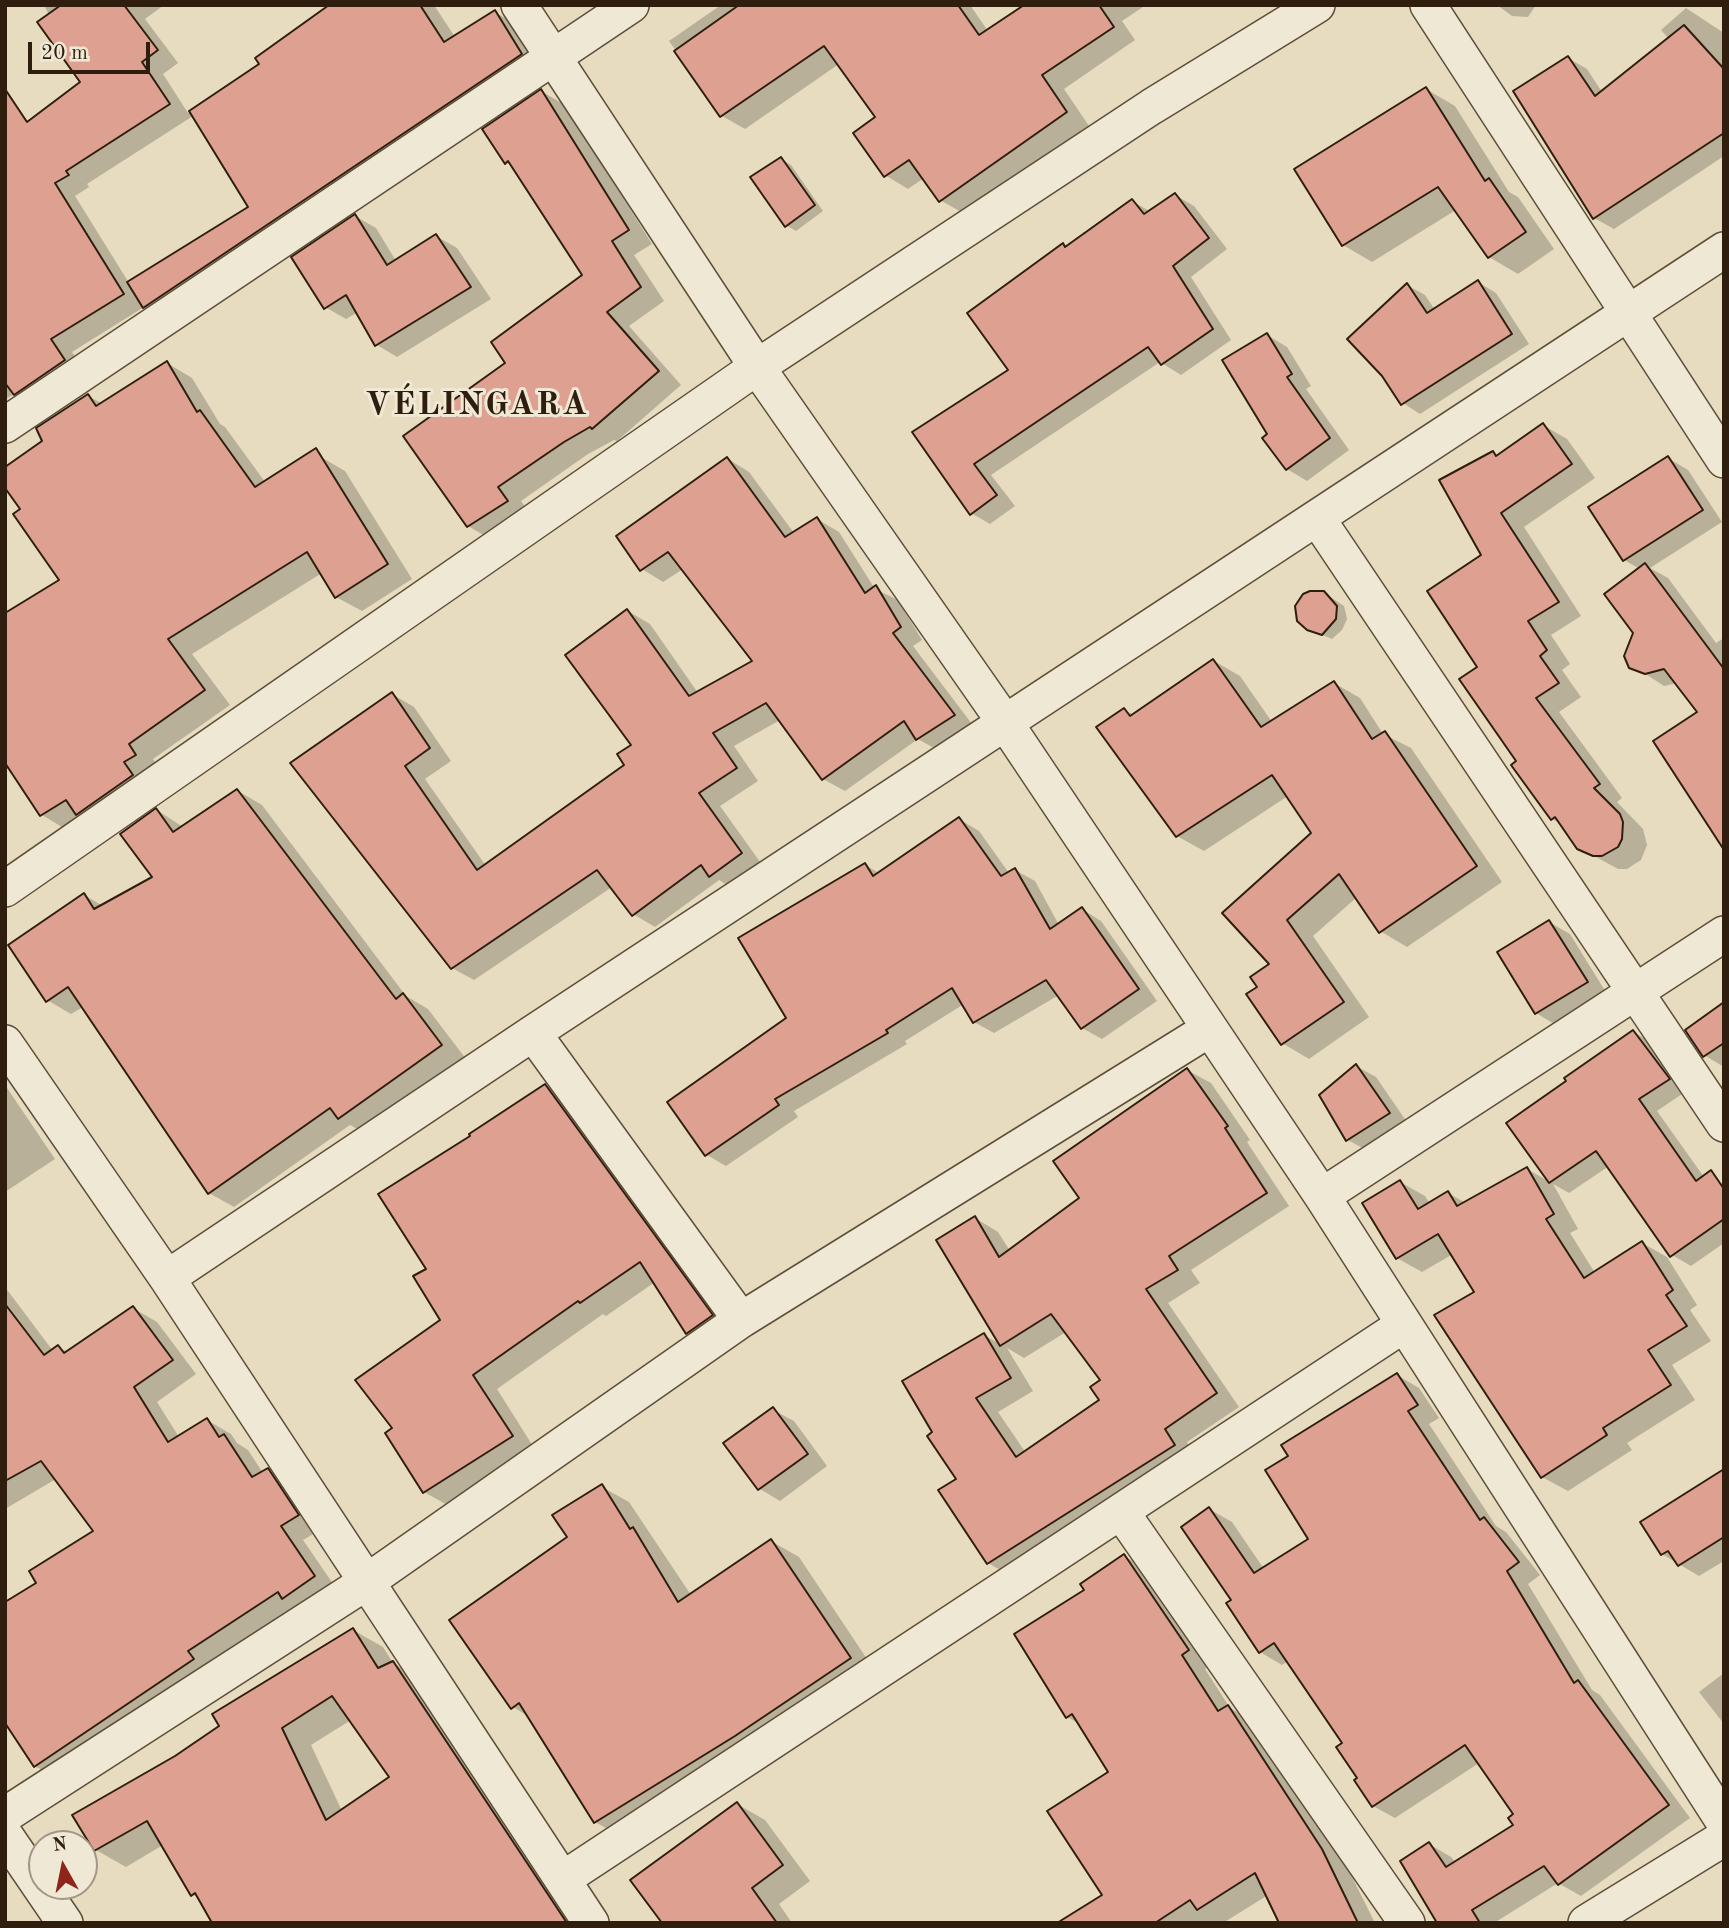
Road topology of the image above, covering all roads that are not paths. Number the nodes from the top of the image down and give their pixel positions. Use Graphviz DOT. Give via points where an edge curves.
graph roads {
  1 [pos="519,5"];
  2 [pos="631,5"];
  3 [pos="1317,5"];
  4 [pos="1429,5"];
  5 [pos="554,57"];
  6 [pos="1724,250"];
  7 [pos="1628,314"];
  8 [pos="757,367"];
  9 [pos="5,425"];
  10 [pos="1724,460"];
  11 [pos="1317,518"];
  12 [pos="1006,724"];
  13 [pos="5,890"];
  14 [pos="1724,934"];
  15 [pos="1638,993"];
  16 [pos="1208,1030"];
  17 [pos="533,1033"];
  18 [pos="5,1042"];
  19 [pos="1724,1124"];
  20 [pos="1322,1196"];
  21 [pos="167,1278"];
  22 [pos="741,1320"];
  23 [pos="1402,1326"];
  24 [pos="1122,1513"];
  25 [pos="365,1583"];
  26 [pos="5,1815"];
  27 [pos="1724,1822"];
  28 [pos="5,1835"];
  29 [pos="1724,1838"];
  30 [pos="563,1879"];
  31 [pos="65,1923"];
  32 [pos="591,1923"];
  33 [pos="1408,1923"];
  34 [pos="1586,1923"];
  1 -- 5 [label="street"];
  2 -- 5 [label="street"];
  3 -- 8 [label="street" via="1151,107"];
  4 -- 7 [label="street"];
  5 -- 8 [label="street"];
  5 -- 9 [label="street"];
  6 -- 7 [label="street"];
  7 -- 10 [label="street"];
  7 -- 11 [label="street"];
  8 -- 12 [label="street"];
  8 -- 13 [label="street"];
  11 -- 12 [label="street"];
  11 -- 15 [label="street"];
  12 -- 16 [label="street"];
  12 -- 17 [label="street"];
  14 -- 15 [label="street"];
  15 -- 19 [label="street"];
  15 -- 20 [label="street"];
  16 -- 20 [label="street"];
  16 -- 22 [label="street"];
  17 -- 21 [label="street"];
  17 -- 22 [label="street"];
  18 -- 21 [label="street"];
  20 -- 23 [label="street"];
  21 -- 25 [label="street"];
  22 -- 25 [label="street"];
  23 -- 24 [label="street"];
  23 -- 27 [label="street"];
  24 -- 30 [label="street"];
  24 -- 33 [label="street"];
  25 -- 26 [label="street"];
  25 -- 30 [label="street"];
  28 -- 31 [label="street"];
  29 -- 34 [label="street"];
  30 -- 32 [label="street"];
}
